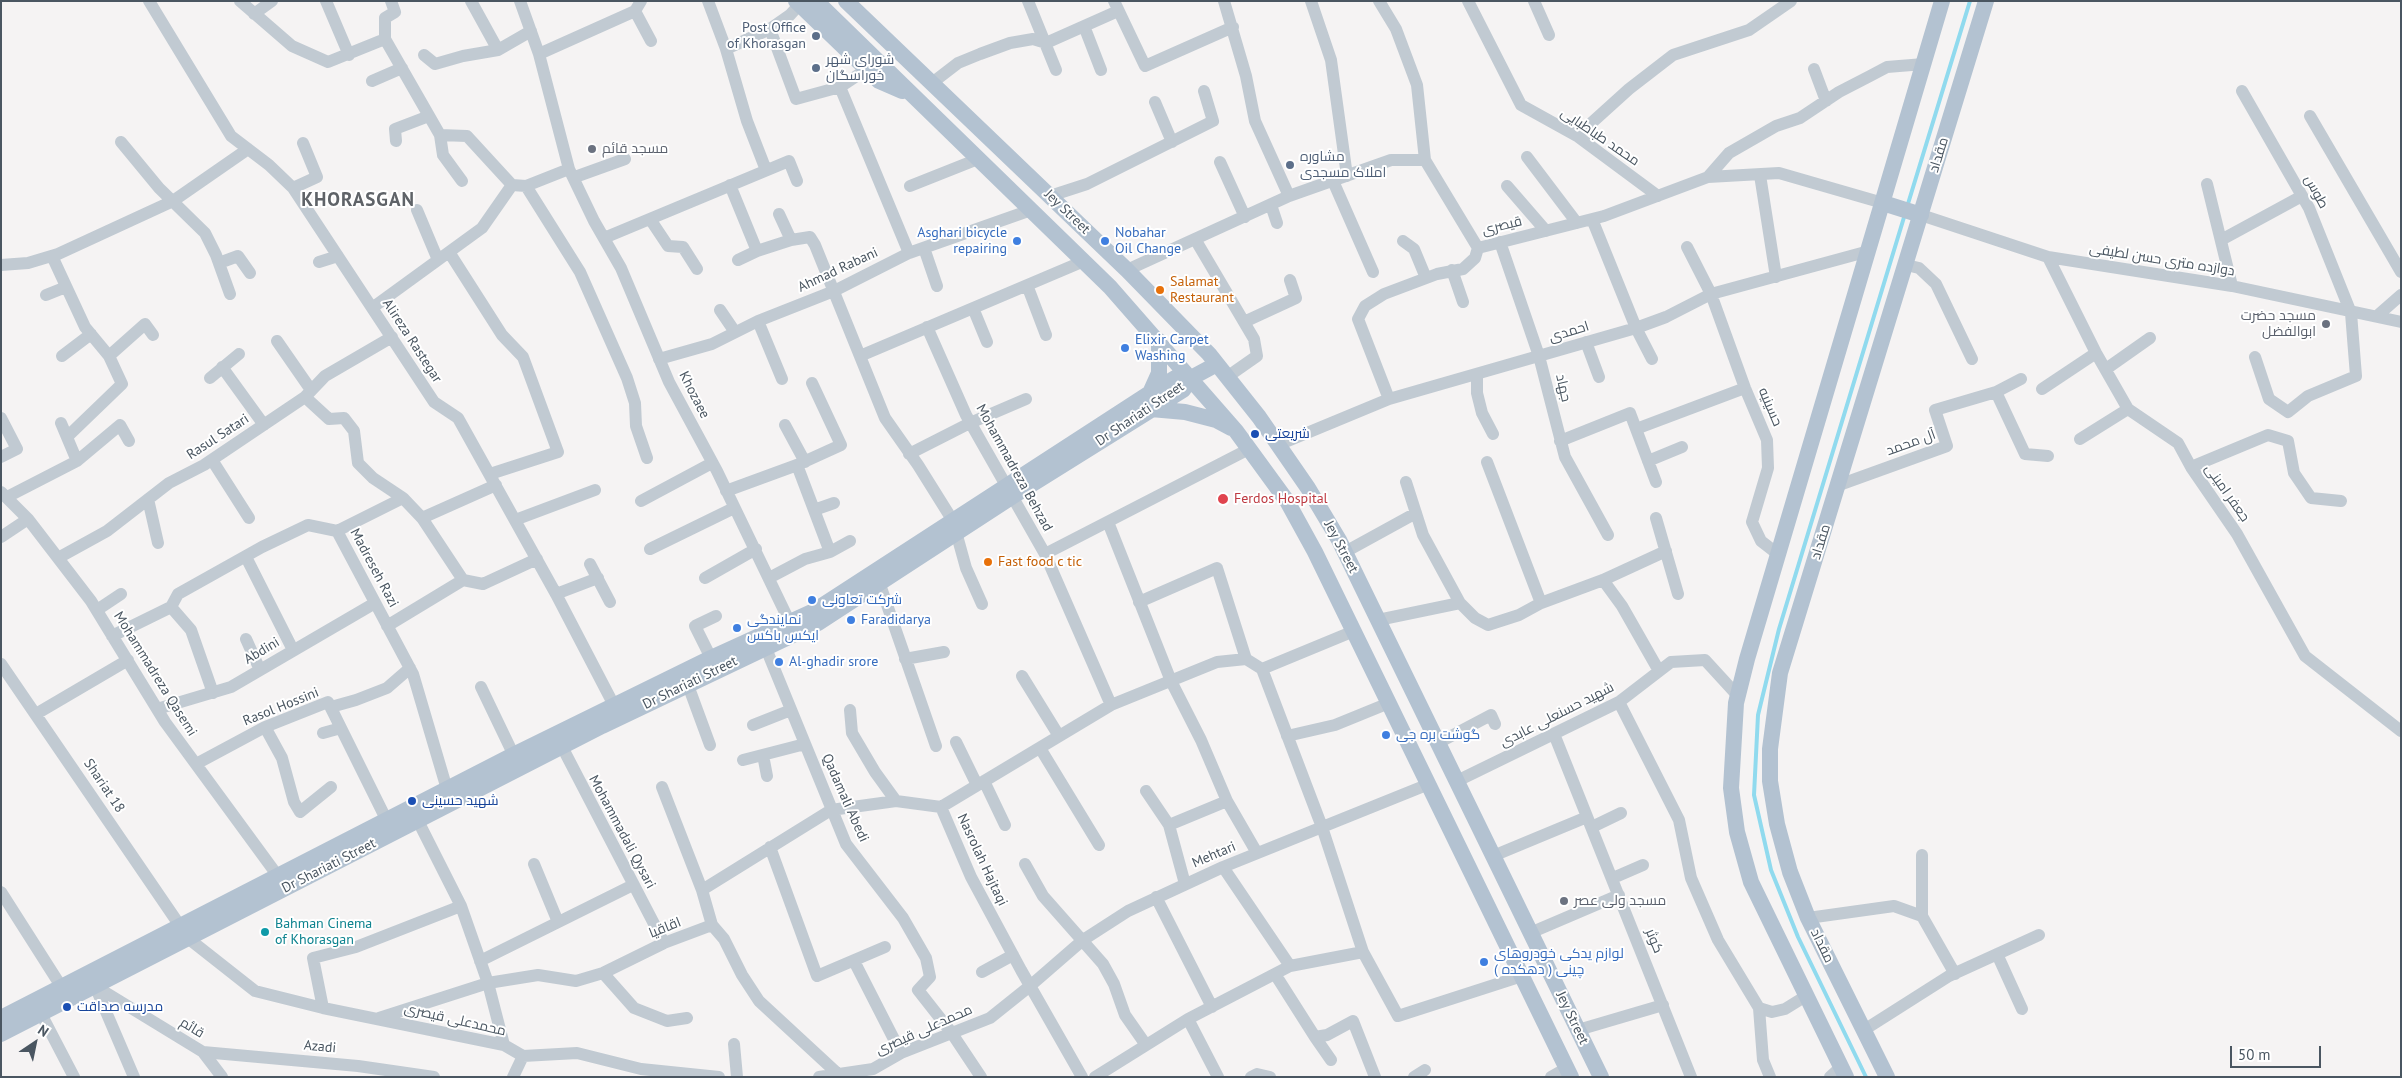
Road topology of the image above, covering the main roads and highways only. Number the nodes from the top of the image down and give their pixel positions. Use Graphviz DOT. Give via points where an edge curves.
graph roads {
  1 [pos="816,1"];
  2 [pos="846,1"];
  3 [pos="859,1"];
  4 [pos="1942,1"];
  5 [pos="1986,1"];
  6 [pos="797,3"];
  7 [pos="932,83"];
  8 [pos="915,98"];
  9 [pos="1883,203"];
  10 [pos="1921,215"];
  11 [pos="1159,341"];
  12 [pos="1217,364"];
  13 [pos="1192,378"];
  14 [pos="1151,401"];
  15 [pos="1236,431"];
  16 [pos="38,1008"];
  17 [pos="1,1018"];
  18 [pos="1,1034"];
  19 [pos="1569,1072"];
  20 [pos="1839,1074"];
  21 [pos="1600,1077"];
  22 [pos="1887,1077"];
  1 -- 8 [label="main road, Jey Street"];
  2 -- 7 [label="main road, Jey Street"];
  3 -- 7 [label="main road" via="921,60"];
  4 -- 9 [label="main road"];
  5 -- 10 [label="main road, مقداد"];
  6 -- 8 [label="main road" via="880,80"];
  7 -- 12 [label="main road, Jey Street" via="1127,270"];
  8 -- 11 [label="main road, Jey Street" via="1084,262"];
  9 -- 10 [label="main road"];
  9 -- 20 [label="main road" via="1738,696 1732,747 1737,832 1751,882"];
  10 -- 22 [label="main road, مقداد" via="1780,673 1770,749 1770,782 1790,872 1808,918"];
  11 -- 13 [label="main road, Jey Street"];
  11 -- 14 [label="main road" via="1159,373"];
  12 -- 13 [label="main road, Dr Shariati Street"];
  12 -- 21 [label="main road, Jey Street" via="1308,488 1345,552"];
  13 -- 14 [label="main road, Dr Shariati Street" via="1183,390"];
  13 -- 15 [label="main road, Jey Street"];
  14 -- 15 [label="main road" via="1208,418"];
  14 -- 16 [label="main road, Dr Shariati Street" via="877,578 818,623 793,627 617,711"];
  15 -- 19 [label="main road, Jey Street" via="1287,501 1315,552"];
  16 -- 17 [label="main road, Dr Shariati Street"];
  16 -- 18 [label="main road, Dr Shariati Street"];
}
